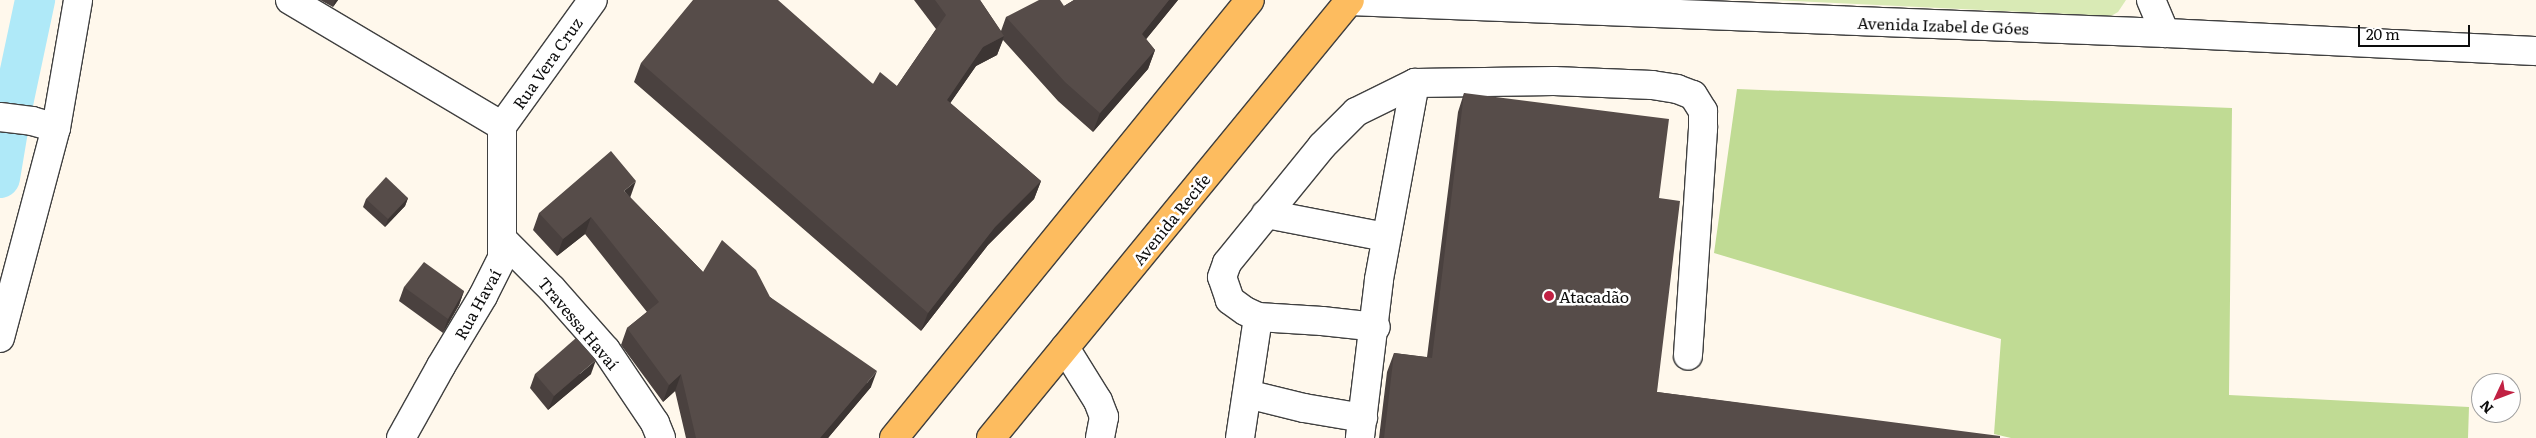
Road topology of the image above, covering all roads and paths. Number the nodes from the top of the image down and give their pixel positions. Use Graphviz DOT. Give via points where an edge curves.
graph roads {
  1 [pos="78,0"];
  2 [pos="290,0"];
  3 [pos="592,0"];
  4 [pos="1250,0"];
  5 [pos="2151,0"];
  6 [pos="1350,1"];
  7 [pos="2165,33"];
  8 [pos="2536,51"];
  9 [pos="1414,83"];
  10 [pos="0,117"];
  11 [pos="44,125"];
  12 [pos="502,126"];
  13 [pos="1266,214"];
  14 [pos="1386,237"];
  15 [pos="503,240"];
  16 [pos="1258,317"];
  17 [pos="1376,327"];
  18 [pos="0,338"];
  19 [pos="1065,348"];
  20 [pos="1688,356"];
  21 [pos="1247,394"];
  22 [pos="1362,428"];
  23 [pos="401,438"];
  24 [pos="661,438"];
  25 [pos="894,438"];
  26 [pos="991,438"];
  27 [pos="1100,438"];
  28 [pos="1240,438"];
  1 -- 11 [label="street"];
  2 -- 12 [label="street"];
  3 -- 12 [label="street, Rua Vera Cruz"];
  4 -- 25 [label="main road"];
  5 -- 7 [label="street"];
  6 -- 7 [label="street, Avenida Izabel de Góes"];
  6 -- 19 [label="main road, Avenida Recife"];
  7 -- 8 [label="street, Avenida Izabel de Góes"];
  9 -- 13 [label="street" via="1356,112 1322,146"];
  9 -- 14 [label="street"];
  9 -- 20 [label="street" via="1652,85 1693,95 1703,111 1703,129"];
  10 -- 11 [label="street"];
  11 -- 18 [label="street"];
  12 -- 15 [label="street, Rua Havaí"];
  13 -- 14 [label="street"];
  13 -- 16 [label="street" via="1227,262 1222,277 1230,300"];
  14 -- 17 [label="street"];
  15 -- 23 [label="street, Rua Havaí" via="502,258 494,277"];
  15 -- 24 [label="street, Travessa Havaí" via="606,350 655,423"];
  16 -- 17 [label="street"];
  16 -- 21 [label="street"];
  17 -- 22 [label="street"];
  19 -- 26 [label="main road, Avenida Recife"];
  19 -- 27 [label="street" via="1098,401 1104,417"];
  21 -- 22 [label="street" via="1304,408"];
  21 -- 28 [label="street"];
}
